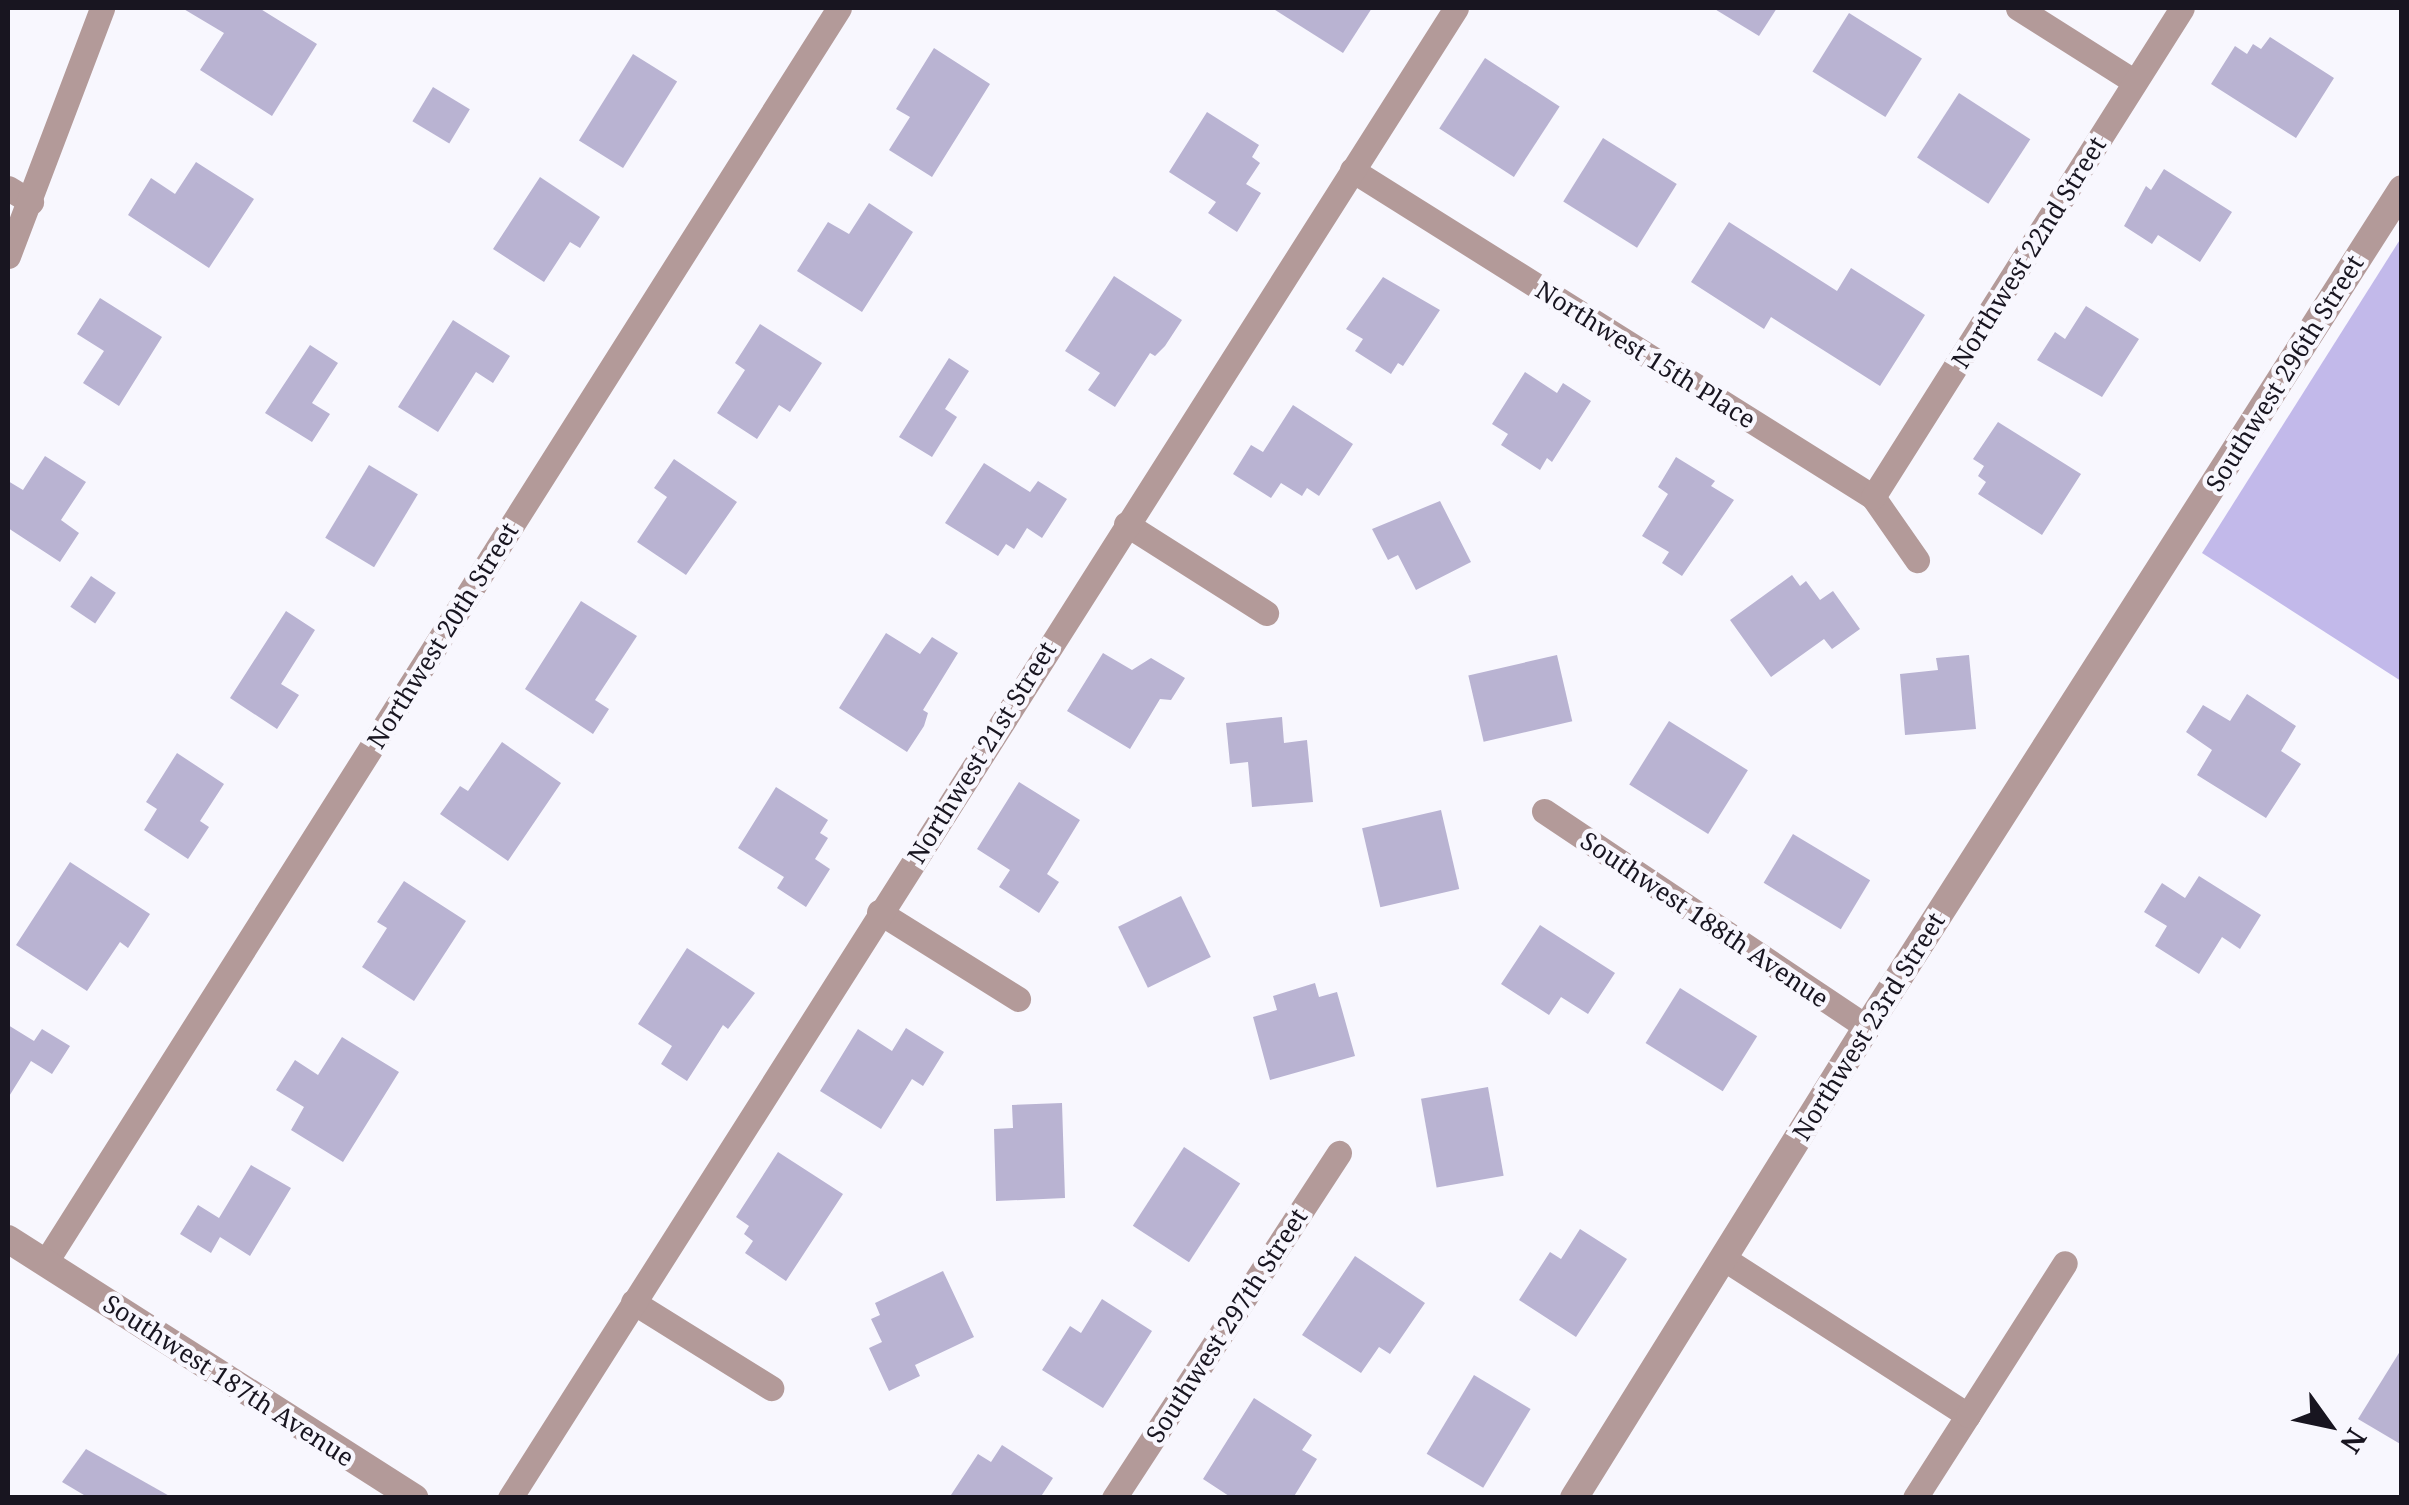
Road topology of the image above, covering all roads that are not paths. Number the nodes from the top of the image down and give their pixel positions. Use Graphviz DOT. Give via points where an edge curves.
graph roads {
  1 [pos="102,8"];
  2 [pos="839,8"];
  3 [pos="1456,8"];
  4 [pos="2018,8"];
  5 [pos="2182,8"];
  6 [pos="2135,82"];
  7 [pos="1352,170"];
  8 [pos="8,188"];
  9 [pos="2402,189"];
  10 [pos="30,202"];
  11 [pos="8,256"];
  12 [pos="1874,497"];
  13 [pos="1126,524"];
  14 [pos="2167,558"];
  15 [pos="1917,560"];
  16 [pos="1266,614"];
  17 [pos="1544,811"];
  18 [pos="879,912"];
  19 [pos="1018,999"];
  20 [pos="1867,1027"];
  21 [pos="1339,1153"];
  22 [pos="8,1238"];
  23 [pos="1723,1258"];
  24 [pos="45,1262"];
  25 [pos="2065,1263"];
  26 [pos="634,1302"];
  27 [pos="771,1388"];
  28 [pos="1968,1415"];
  29 [pos="414,1498"];
  30 [pos="510,1498"];
  31 [pos="1114,1498"];
  32 [pos="1574,1498"];
  33 [pos="1915,1498"];
  1 -- 10 [label="street"];
  2 -- 24 [label="street, Northwest 20th Street"];
  3 -- 7 [label="street, Northwest 21st Street"];
  4 -- 6 [label="street"];
  5 -- 6 [label="street, Northwest 22nd Street"];
  6 -- 12 [label="street, Northwest 22nd Street"];
  7 -- 12 [label="street, Northwest 15th Place"];
  7 -- 13 [label="street, Northwest 21st Street"];
  8 -- 10 [label="street"];
  9 -- 14 [label="street, Southwest 296th Street"];
  10 -- 11 [label="street"];
  12 -- 15 [label="street, Northwest 15th Place"];
  13 -- 16 [label="street"];
  13 -- 18 [label="street, Northwest 21st Street"];
  14 -- 20 [label="street, Northwest 23rd Street"];
  17 -- 20 [label="street, Southwest 188th Avenue"];
  18 -- 19 [label="street"];
  18 -- 26 [label="street, Northwest 21st Street"];
  20 -- 23 [label="street, Northwest 23rd Street"];
  21 -- 31 [label="street, Southwest 297th Street"];
  22 -- 24 [label="street, Southwest 187th Avenue"];
  23 -- 28 [label="street"];
  23 -- 32 [label="street, Northwest 23rd Street"];
  24 -- 29 [label="street, Southwest 187th Avenue"];
  25 -- 28 [label="street"];
  26 -- 27 [label="street"];
  26 -- 30 [label="street, Northwest 21st Street"];
  28 -- 33 [label="street"];
}
